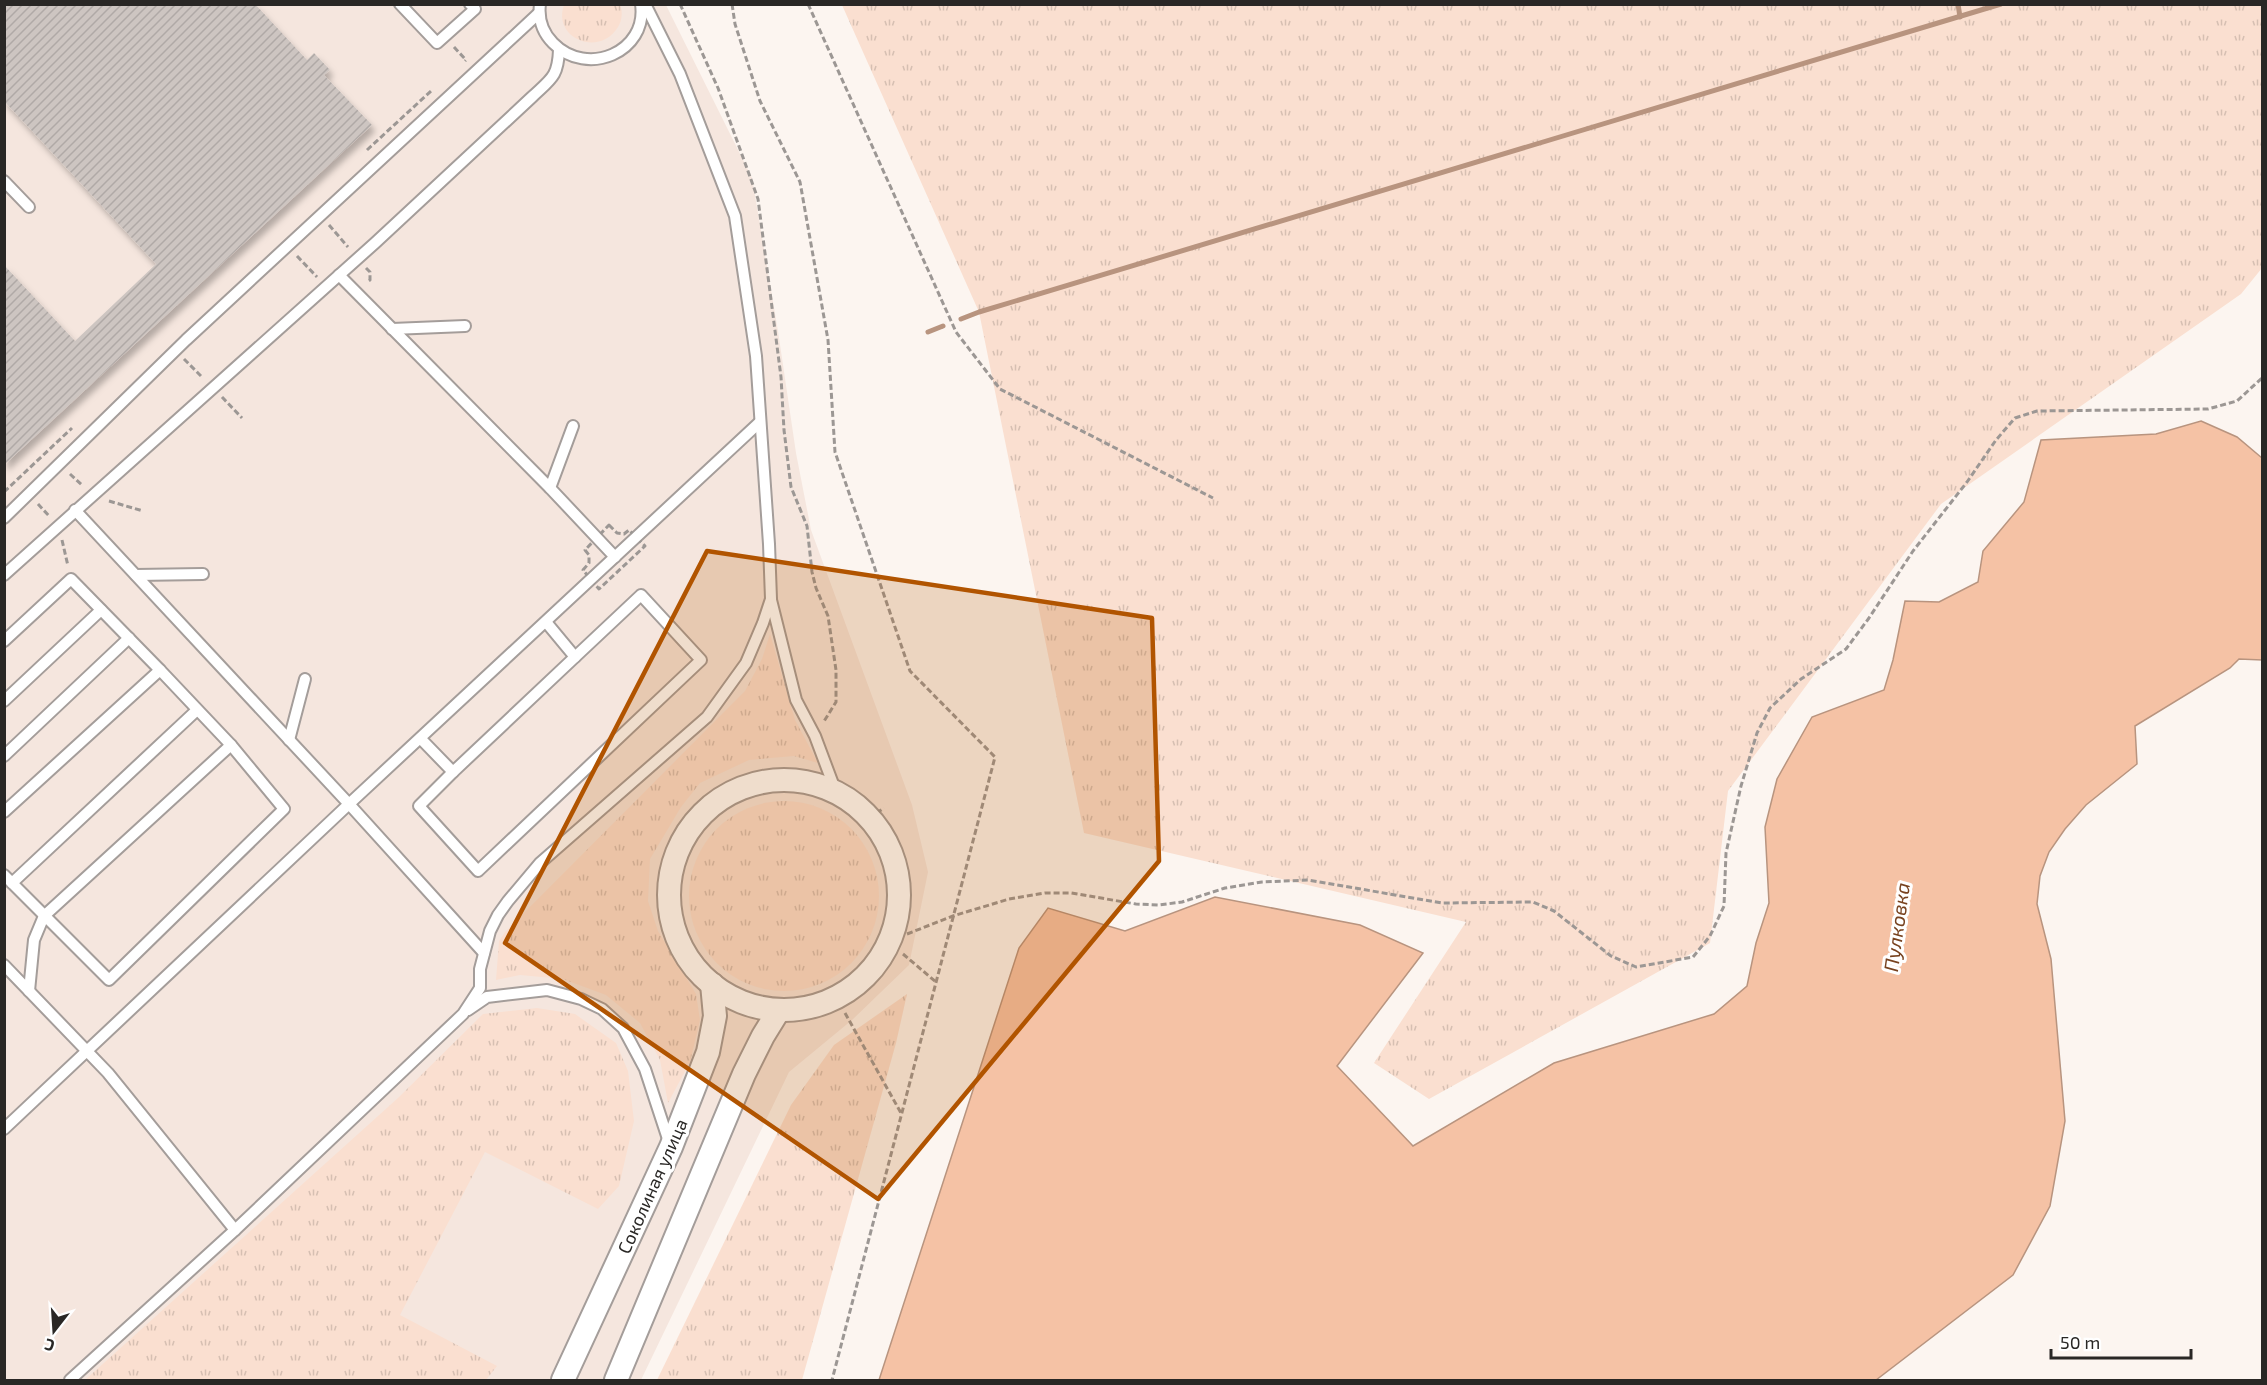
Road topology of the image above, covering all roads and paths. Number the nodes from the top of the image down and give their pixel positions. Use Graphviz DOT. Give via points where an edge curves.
graph roads {
  1 [pos="400,4"];
  2 [pos="470,4"];
  3 [pos="643,4"];
  4 [pos="680,4"];
  5 [pos="732,4"];
  6 [pos="808,4"];
  7 [pos="540,9"];
  8 [pos="559,50"];
  9 [pos="4,181"];
  10 [pos="29,207"];
  11 [pos="320,215"];
  12 [pos="287,246"];
  13 [pos="358,258"];
  14 [pos="339,275"];
  15 [pos="326,286"];
  16 [pos="356,292"];
  17 [pos="465,326"];
  18 [pos="392,329"];
  19 [pos="2262,378"];
  20 [pos="760,422"];
  21 [pos="573,426"];
  22 [pos="550,488"];
  23 [pos="1213,498"];
  24 [pos="75,510"];
  25 [pos="4,518"];
  26 [pos="615,557"];
  27 [pos="203,574"];
  28 [pos="4,575"];
  29 [pos="136,575"];
  30 [pos="771,599"];
  31 [pos="101,610"];
  32 [pos="546,622"];
  33 [pos="129,638"];
  34 [pos="4,641"];
  35 [pos="575,657"];
  36 [pos="160,670"];
  37 [pos="305,679"];
  38 [pos="4,700"];
  39 [pos="197,710"];
  40 [pos="822,724"];
  41 [pos="421,739"];
  42 [pos="290,740"];
  43 [pos="231,745"];
  44 [pos="4,756"];
  45 [pos="453,772"];
  46 [pos="836,792"];
  47 [pos="349,804"];
  48 [pos="4,812"];
  49 [pos="8,879"];
  50 [pos="44,916"];
  51 [pos="953,916"];
  52 [pos="907,934"];
  53 [pos="484,953"];
  54 [pos="903,954"];
  55 [pos="4,965"];
  56 [pos="936,982"];
  57 [pos="712,984"];
  58 [pos="29,991"];
  59 [pos="779,1010"];
  60 [pos="845,1013"];
  61 [pos="463,1014"];
  62 [pos="88,1051"];
  63 [pos="902,1114"];
  64 [pos="4,1130"];
  65 [pos="671,1148"];
  66 [pos="235,1230"];
  67 [pos="70,1380"];
  68 [pos="563,1380"];
  69 [pos="616,1380"];
  70 [pos="832,1380"];
  1 -- 2 [label="lane" via="437,43 475,9"];
  3 -- 8 [label="lane" via="639,26 630,42 616,53 583,60"];
  3 -- 20 [label="lane" via="680,74 735,216 756,356"];
  4 -- 40 [label="path" via="718,88 758,199 791,487 807,526 812,572 828,616 836,670 836,702"];
  5 -- 51 [label="path" via="760,101 800,182 828,340 835,452 910,671 995,757"];
  6 -- 23 [label="path" via="956,332 1000,388"];
  7 -- 8 [label="lane" via="544,34"];
  7 -- 11 [label="lane"];
  8 -- 13 [label="lane" via="555,75"];
  9 -- 10 [label="lane"];
  11 -- 12 [label="lane"];
  11 -- 13 [label="path"];
  12 -- 15 [label="path"];
  12 -- 25 [label="lane"];
  13 -- 14 [label="lane"];
  13 -- 16 [label="path" via="370,272 370,280"];
  14 -- 15 [label="lane"];
  14 -- 16 [label="lane"];
  15 -- 24 [label="lane"];
  16 -- 18 [label="lane"];
  17 -- 18 [label="lane"];
  18 -- 22 [label="lane"];
  19 -- 51 [label="path" via="2237,401 2208,409 2037,411 2015,418 1913,551 1846,649 1801,679 1770,708 1758,733 1733,820 1726,853 1724,906 1710,936 1693,957 1636,968 1611,956 1554,911 1533,902 1442,903 1308,880 1225,888 1159,905 1045,893"];
  20 -- 26 [label="lane"];
  20 -- 30 [label="lane"];
  21 -- 22 [label="lane"];
  22 -- 26 [label="lane"];
  24 -- 28 [label="lane"];
  24 -- 29 [label="lane"];
  26 -- 32 [label="lane"];
  27 -- 29 [label="lane"];
  29 -- 42 [label="lane"];
  30 -- 46 [label="lane" via="796,700 815,736"];
  30 -- 53 [label="lane" via="746,663 707,717 540,863 498,915"];
  31 -- 33 [label="lane"];
  31 -- 34 [label="lane" via="71,579"];
  31 -- 38 [label="lane"];
  32 -- 35 [label="lane"];
  32 -- 41 [label="lane"];
  33 -- 36 [label="lane"];
  33 -- 44 [label="lane"];
  35 -- 45 [label="lane"];
  35 -- 45 [label="lane" via="641,595 701,660 478,871 419,806"];
  36 -- 39 [label="lane"];
  36 -- 48 [label="lane"];
  37 -- 42 [label="lane"];
  39 -- 43 [label="lane"];
  39 -- 49 [label="lane"];
  41 -- 45 [label="lane"];
  41 -- 47 [label="lane"];
  42 -- 47 [label="lane"];
  43 -- 50 [label="lane"];
  43 -- 50 [label="lane" via="284,809 109,980"];
  46 -- 57 [label="street" via="795,781 754,784 716,802 687,833 671,871 670,913 684,953"];
  46 -- 59 [label="street" via="877,813 897,872 898,909 888,944 875,965 848,990 815,1005"];
  47 -- 53 [label="lane"];
  47 -- 62 [label="lane"];
  49 -- 50 [label="lane"];
  50 -- 58 [label="lane" via="34,940"];
  51 -- 52 [label="path"];
  51 -- 56 [label="path"];
  53 -- 61 [label="lane" via="480,988"];
  54 -- 56 [label="path"];
  55 -- 58 [label="lane"];
  56 -- 63 [label="path"];
  57 -- 59 [label="street" via="744,1002"];
  57 -- 65 [label="street, Соколиная улица" via="715,1016 708,1052"];
  58 -- 62 [label="lane"];
  59 -- 69 [label="street" via="744,1074"];
  60 -- 63 [label="path"];
  61 -- 65 [label="lane" via="487,997 548,990 602,1009 623,1028 645,1069"];
  61 -- 66 [label="lane"];
  62 -- 64 [label="lane"];
  62 -- 66 [label="lane"];
  63 -- 70 [label="path"];
  65 -- 68 [label="street, Соколиная улица"];
  66 -- 67 [label="lane"];
}
